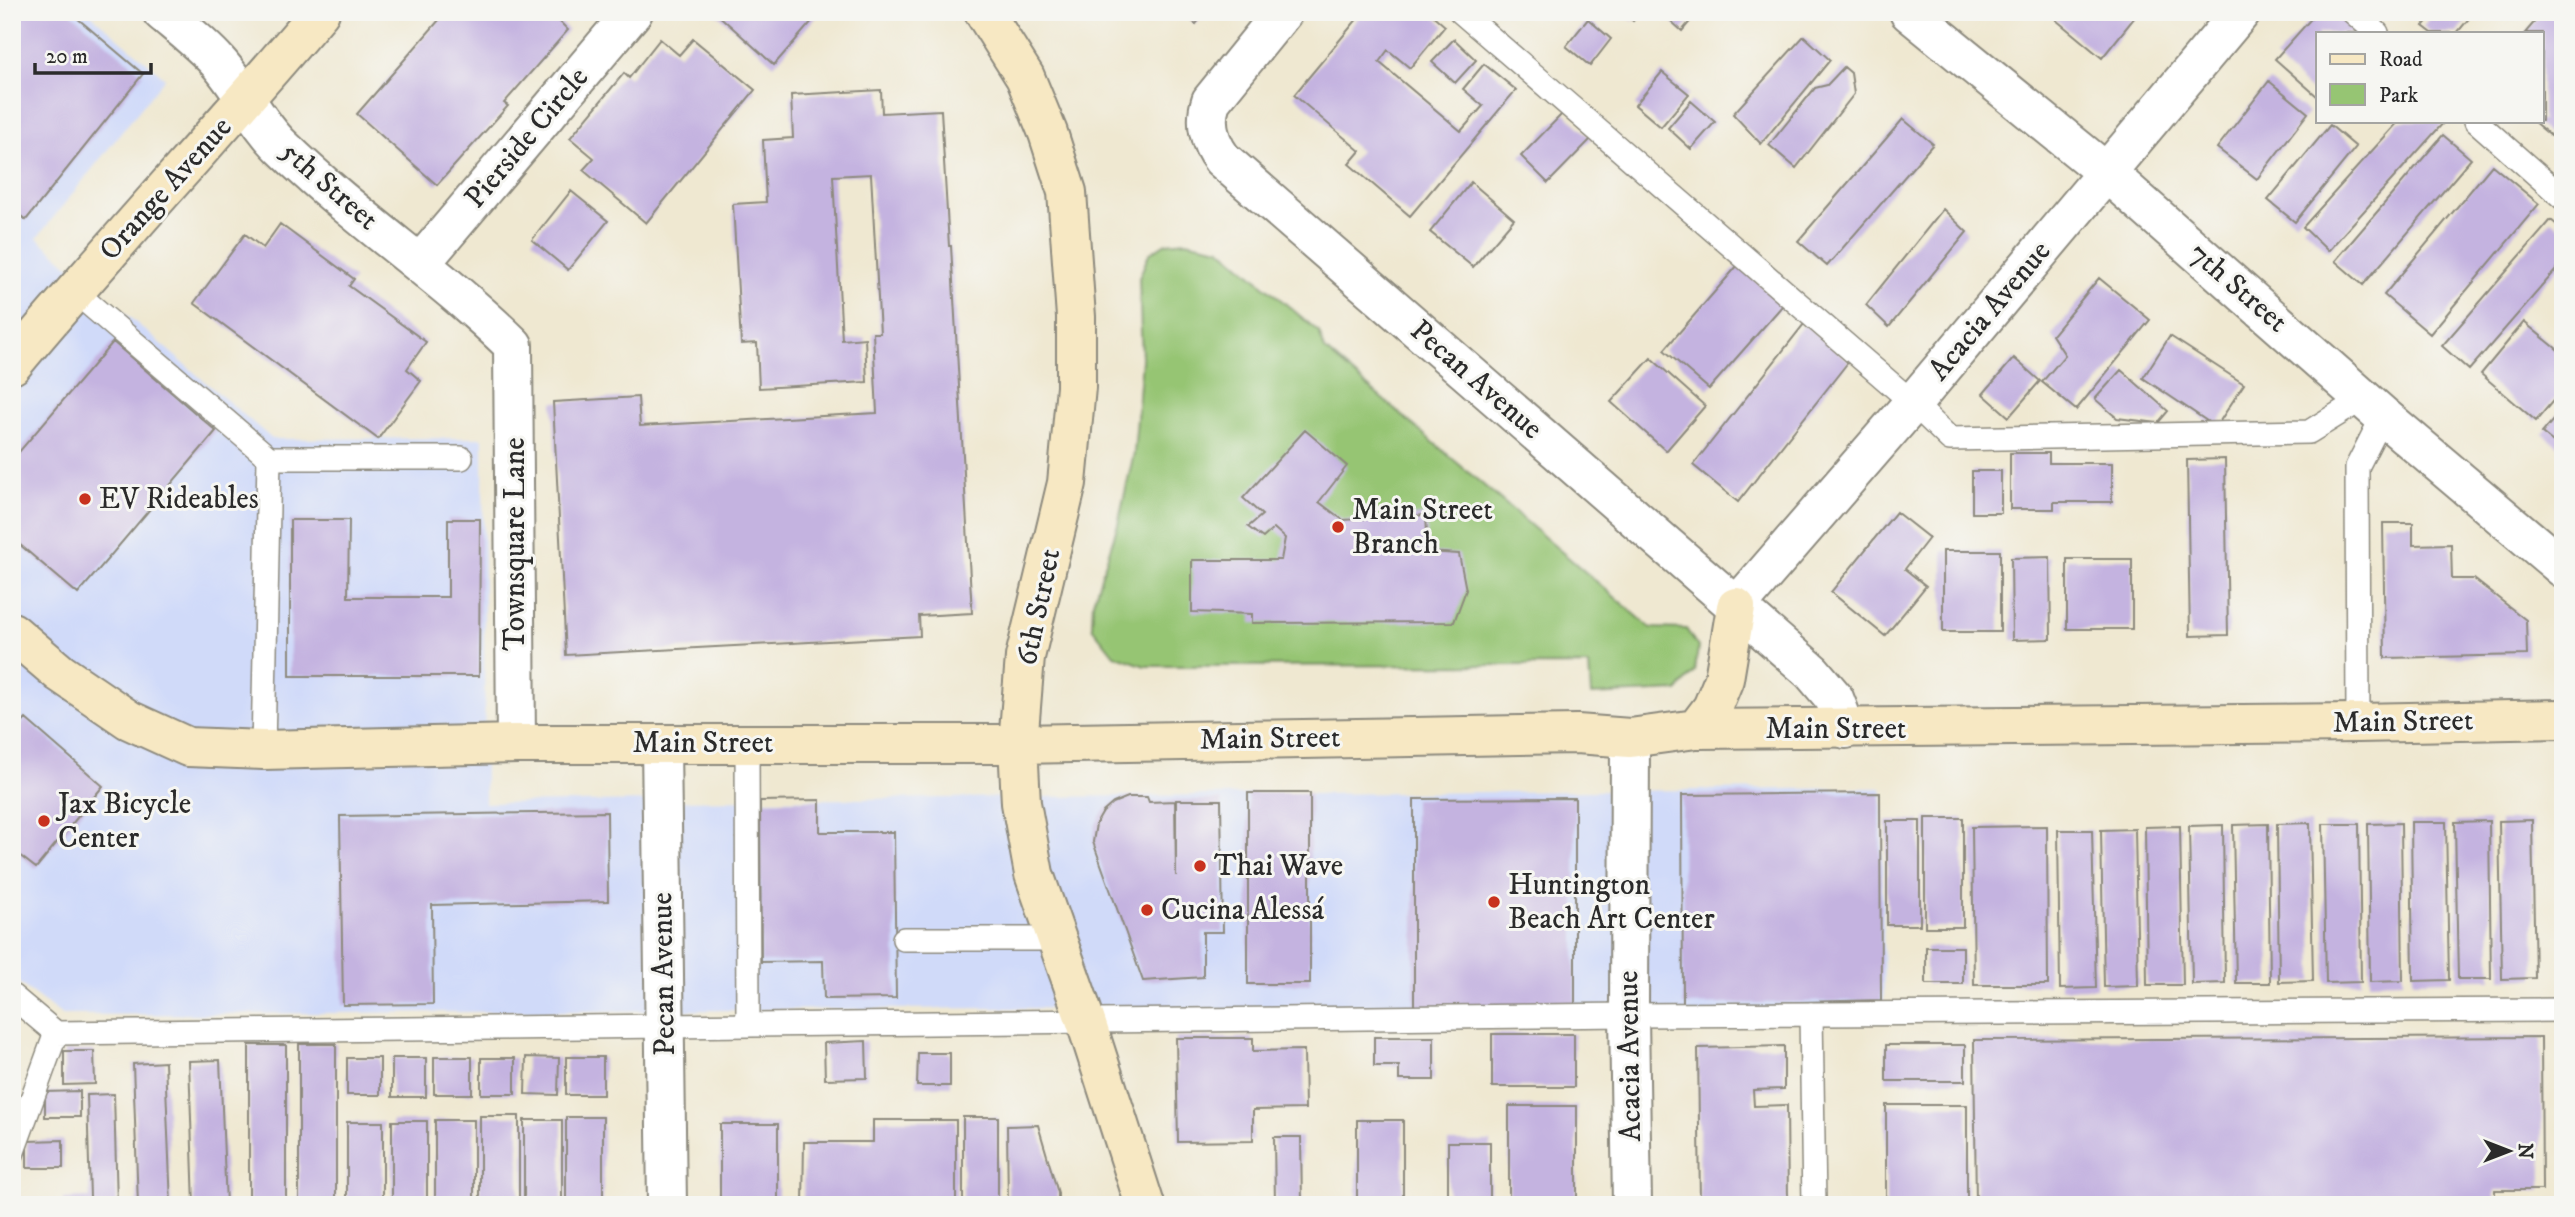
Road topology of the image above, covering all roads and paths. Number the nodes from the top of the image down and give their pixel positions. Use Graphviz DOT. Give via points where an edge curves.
graph roads {
  1 [pos="162,12"];
  2 [pos="320,12"];
  3 [pos="633,12"];
  4 [pos="984,12"];
  5 [pos="1283,12"];
  6 [pos="1461,12"];
  7 [pos="1909,12"];
  8 [pos="2241,12"];
  9 [pos="2353,12"];
  10 [pos="2376,32"];
  11 [pos="245,101"];
  12 [pos="2477,122"];
  13 [pos="2107,173"];
  14 [pos="2563,198"];
  15 [pos="420,264"];
  16 [pos="74,290"];
  17 [pos="513,345"];
  18 [pos="12,365"];
  19 [pos="1913,403"];
  20 [pos="2374,407"];
  21 [pos="269,458"];
  22 [pos="461,458"];
  23 [pos="2563,568"];
  24 [pos="1736,607"];
  25 [pos="12,632"];
  26 [pos="2563,719"];
  27 [pos="2358,723"];
  28 [pos="1696,729"];
  29 [pos="1846,729"];
  30 [pos="1629,738"];
  31 [pos="516,744"];
  32 [pos="660,744"];
  33 [pos="747,744"];
  34 [pos="1018,744"];
  35 [pos="263,750"];
  36 [pos="904,939"];
  37 [pos="1055,939"];
  38 [pos="12,996"];
  39 [pos="2563,1010"];
  40 [pos="1629,1014"];
  41 [pos="1811,1014"];
  42 [pos="1086,1022"];
  43 [pos="748,1024"];
  44 [pos="665,1025"];
  45 [pos="56,1033"];
  46 [pos="12,1154"];
  47 [pos="667,1205"];
  48 [pos="1145,1205"];
  49 [pos="1632,1205"];
  50 [pos="1814,1205"];
  1 -- 11 [label="street, 5th Street" via="219,62"];
  2 -- 11 [label="main road, Orange Avenue"];
  3 -- 15 [label="street, Pierside Circle"];
  4 -- 34 [label="main road, 6th Street" via="1026,77 1067,192 1076,317 1076,387 1067,483 1026,657"];
  5 -- 24 [label="street, Pecan Avenue" via="1211,101 1209,130 1222,159"];
  6 -- 19 [label="lane"];
  7 -- 13 [label="street, 7th Street"];
  8 -- 13 [label="street, Acacia Avenue"];
  9 -- 10 [label="lane"];
  11 -- 15 [label="street, 5th Street" via="279,145"];
  11 -- 16 [label="main road, Orange Avenue"];
  12 -- 14 [label="lane"];
  13 -- 19 [label="street, Acacia Avenue"];
  13 -- 20 [label="street, 7th Street"];
  15 -- 17 [label="street, 5th Street"];
  16 -- 18 [label="main road, Orange Avenue"];
  16 -- 21 [label="lane"];
  17 -- 31 [label="street, Townsquare Lane"];
  19 -- 20 [label="lane" via="1950,439 2309,432"];
  19 -- 24 [label="street, Acacia Avenue"];
  20 -- 23 [label="street, 7th Street"];
  20 -- 27 [label="lane" via="2357,467"];
  21 -- 22 [label="lane"];
  21 -- 35 [label="lane"];
  24 -- 28 [label="main road" via="1724,679 1712,708"];
  24 -- 29 [label="street, Pecan Avenue" via="1812,672 1834,698"];
  25 -- 35 [label="main road, Main Street" via="60,673 129,720 188,747"];
  26 -- 27 [label="main road, Main Street"];
  27 -- 29 [label="main road, Main Street"];
  28 -- 29 [label="main road, Main Street"];
  28 -- 30 [label="main road, Main Street"];
  30 -- 34 [label="main road, Main Street" via="1577,734"];
  30 -- 40 [label="street, Acacia Avenue"];
  31 -- 32 [label="main road, Main Street"];
  31 -- 35 [label="main road, Main Street"];
  32 -- 33 [label="main road, Main Street"];
  32 -- 44 [label="street, Pecan Avenue"];
  33 -- 34 [label="main road, Main Street"];
  33 -- 43 [label="lane"];
  34 -- 37 [label="main road, 6th Street" via="1021,803 1034,874"];
  36 -- 37 [label="lane"];
  37 -- 42 [label="main road, 6th Street"];
  38 -- 45 [label="lane"];
  39 -- 41 [label="lane"];
  40 -- 41 [label="lane"];
  40 -- 42 [label="lane"];
  40 -- 49 [label="street, Acacia Avenue"];
  41 -- 50 [label="lane"];
  42 -- 43 [label="lane"];
  42 -- 48 [label="main road, 6th Street"];
  43 -- 44 [label="lane"];
  44 -- 45 [label="lane"];
  44 -- 47 [label="street, Pecan Avenue"];
  45 -- 46 [label="lane"];
}
